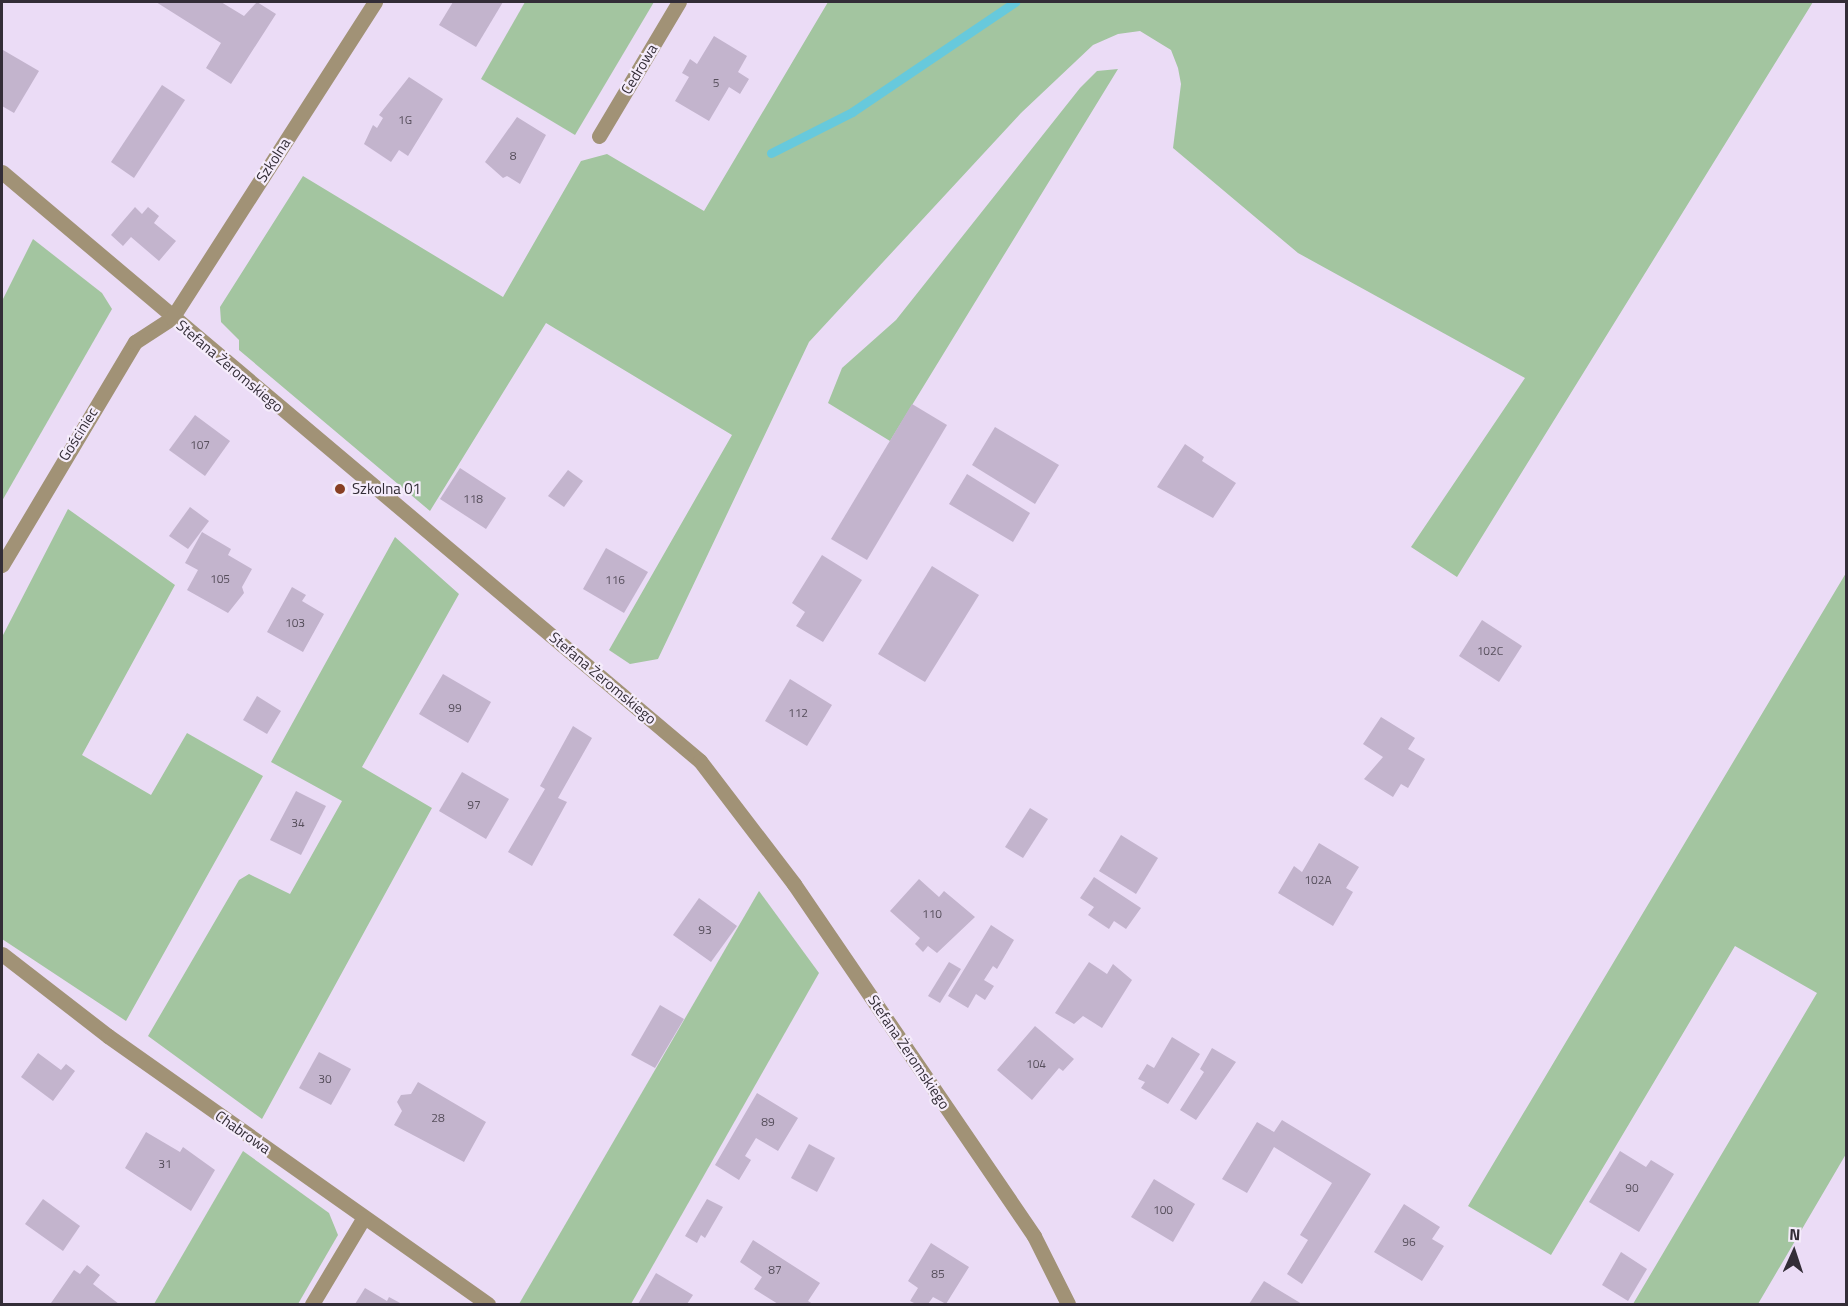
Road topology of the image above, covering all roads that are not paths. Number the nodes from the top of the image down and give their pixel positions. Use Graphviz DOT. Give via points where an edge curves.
graph roads {
  1 [pos="375,2"];
  2 [pos="679,2"];
  3 [pos="599,136"];
  4 [pos="2,172"];
  5 [pos="172,318"];
  6 [pos="2,565"];
  7 [pos="2,954"];
  8 [pos="364,1217"];
  9 [pos="312,1305"];
  10 [pos="488,1305"];
  11 [pos="1068,1305"];
  1 -- 5 [label="street, Szkolna"];
  2 -- 3 [label="street, Cedrowa"];
  4 -- 5 [label="street, Stefana Żeromskiego"];
  5 -- 6 [label="street, Gościniec" via="135,342"];
  5 -- 11 [label="street, Stefana Żeromskiego" via="700,761 794,884 1021,1216"];
  7 -- 8 [label="street, Chabrowa" via="108,1036"];
  8 -- 9 [label="street"];
  8 -- 10 [label="street, Chabrowa"];
}
